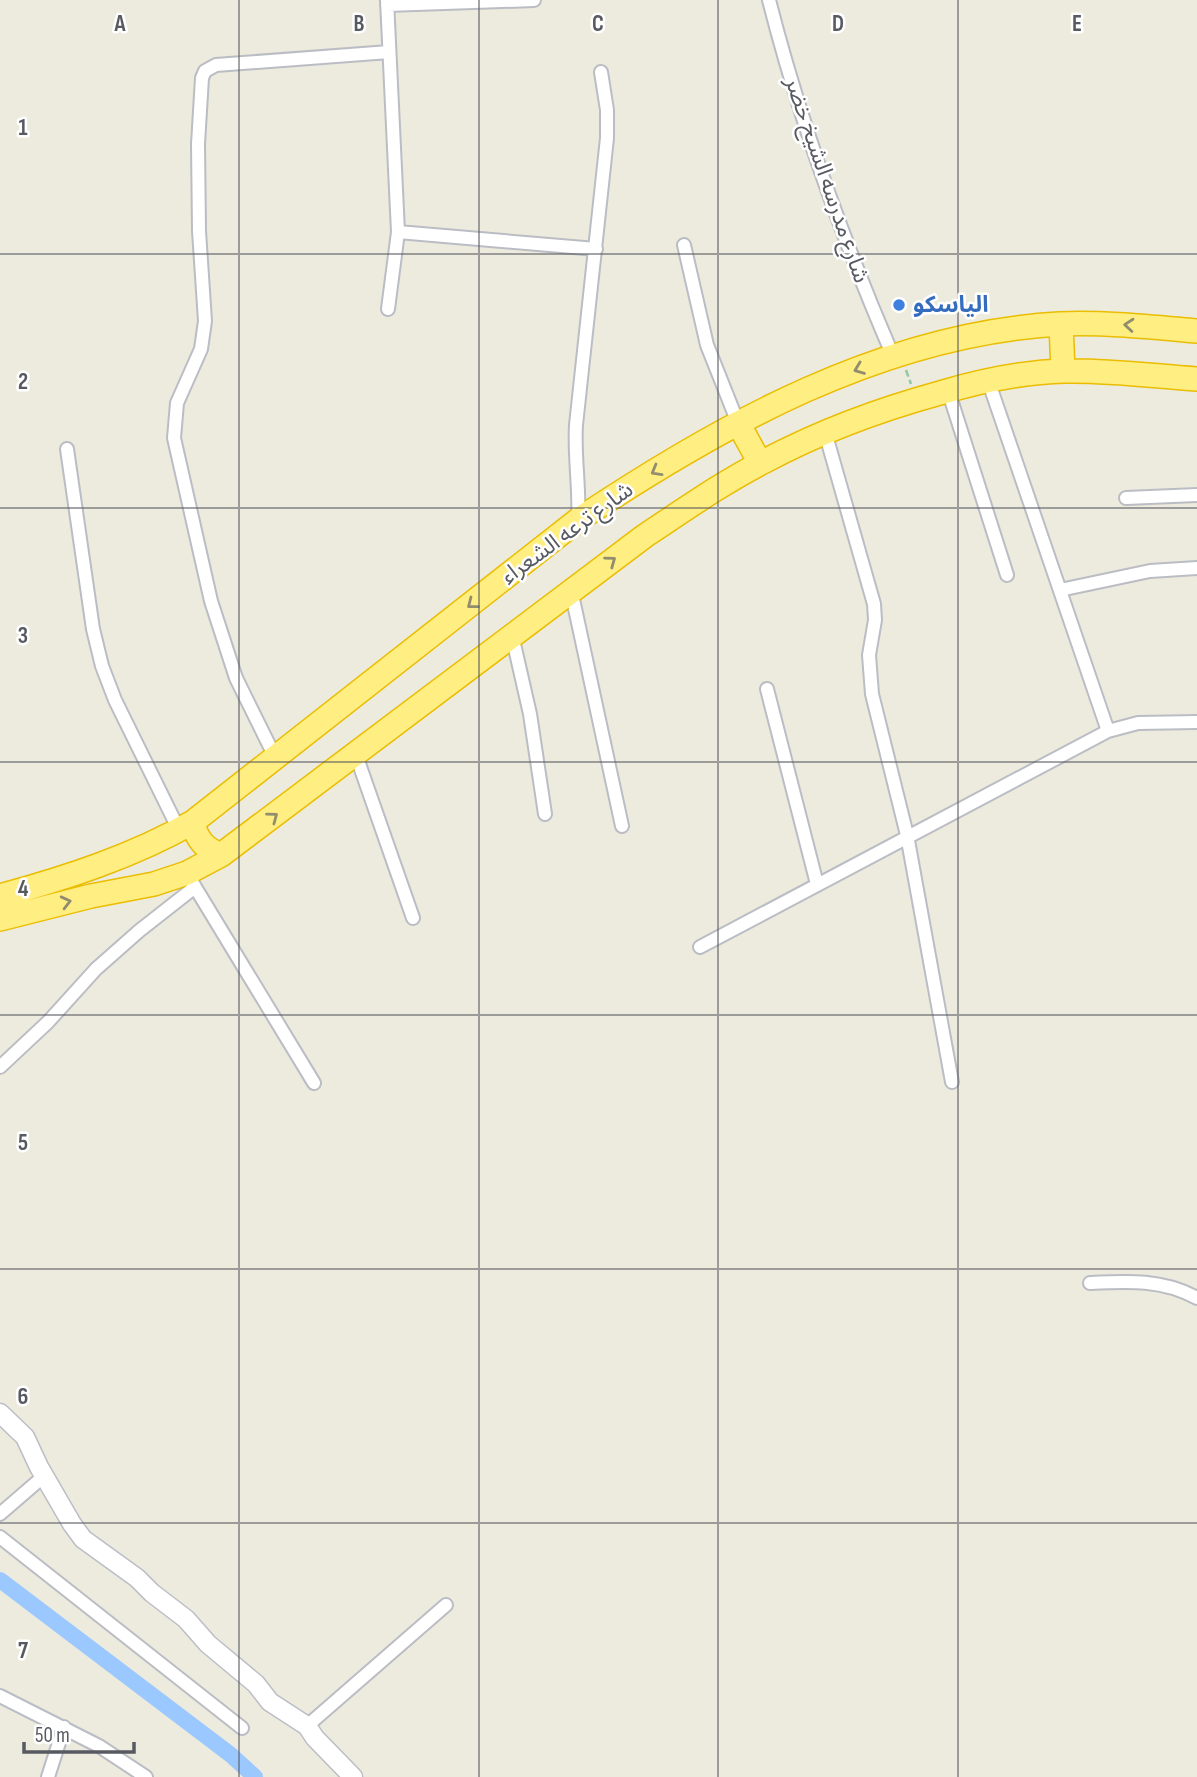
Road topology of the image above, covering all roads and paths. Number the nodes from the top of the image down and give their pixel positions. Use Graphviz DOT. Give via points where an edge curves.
graph roads {
  1 [pos="534,0"];
  2 [pos="769,0"];
  3 [pos="387,2"];
  4 [pos="389,52"];
  5 [pos="601,72"];
  6 [pos="398,232"];
  7 [pos="684,245"];
  8 [pos="596,249"];
  9 [pos="388,309"];
  10 [pos="1061,324"];
  11 [pos="1197,331"];
  12 [pos="897,355"];
  13 [pos="1063,370"];
  14 [pos="1197,379"];
  15 [pos="988,380"];
  16 [pos="948,390"];
  17 [pos="916,399"];
  18 [pos="738,423"];
  19 [pos="825,432"];
  20 [pos="66,449"];
  21 [pos="760,463"];
  22 [pos="1197,495"];
  23 [pos="1126,498"];
  24 [pos="578,520"];
  25 [pos="1197,568"];
  26 [pos="1007,575"];
  27 [pos="571,590"];
  28 [pos="1060,590"];
  29 [pos="512,635"];
  30 [pos="767,690"];
  31 [pos="1197,722"];
  32 [pos="1108,731"];
  33 [pos="356,755"];
  34 [pos="275,757"];
  35 [pos="545,814"];
  36 [pos="186,826"];
  37 [pos="622,826"];
  38 [pos="907,835"];
  39 [pos="142,847"];
  40 [pos="221,855"];
  41 [pos="191,880"];
  42 [pos="154,884"];
  43 [pos="817,884"];
  44 [pos="0,896"];
  45 [pos="413,918"];
  46 [pos="0,919"];
  47 [pos="700,947"];
  48 [pos="0,1067"];
  49 [pos="951,1082"];
  50 [pos="314,1083"];
  51 [pos="1090,1283"];
  52 [pos="1197,1298"];
  53 [pos="0,1413"];
  54 [pos="44,1476"];
  55 [pos="2,1508"];
  56 [pos="0,1537"];
  57 [pos="446,1605"];
  58 [pos="0,1696"];
  59 [pos="307,1726"];
  60 [pos="64,1727"];
  61 [pos="242,1728"];
  62 [pos="48,1777"];
  63 [pos="146,1777"];
  64 [pos="353,1777"];
  1 -- 3 [label="street"];
  2 -- 12 [label="street, شارع مدرسه الشيخ خضر" via="817,164 846,243"];
  3 -- 4 [label="street"];
  4 -- 6 [label="street"];
  4 -- 34 [label="street" via="216,65 202,78 199,231 205,321 201,349 177,403 174,438 215,614 236,678"];
  5 -- 8 [label="street" via="607,138"];
  6 -- 8 [label="street"];
  6 -- 9 [label="street"];
  7 -- 18 [label="street" via="707,345"];
  8 -- 24 [label="street" via="576,425"];
  11 -- 10 [label="highway, شارع ترعه الشعراء, one-way"];
  10 -- 12 [label="highway, شارع ترعه الشعراء" via="975,335"];
  10 -- 13 [label="highway"];
  12 -- 17 [label="path"];
  12 -- 18 [label="highway, شارع ترعه الشعراء, one-way"];
  13 -- 14 [label="highway"];
  13 -- 15 [label="highway"];
  15 -- 16 [label="highway"];
  15 -- 28 [label="street"];
  16 -- 17 [label="highway"];
  16 -- 26 [label="street"];
  17 -- 19 [label="highway"];
  18 -- 21 [label="highway"];
  18 -- 24 [label="highway, شارع ترعه الشعراء, one-way"];
  19 -- 21 [label="highway"];
  19 -- 38 [label="street" via="874,604 869,676"];
  20 -- 36 [label="street" via="102,666 115,700"];
  27 -- 21 [label="highway, one-way" via="707,494"];
  22 -- 23 [label="street"];
  24 -- 34 [label="highway, شارع ترعه الشعراء, one-way"];
  25 -- 28 [label="street" via="1150,571"];
  27 -- 29 [label="highway"];
  27 -- 37 [label="street"];
  28 -- 32 [label="street"];
  29 -- 33 [label="highway"];
  29 -- 35 [label="street"];
  30 -- 43 [label="street"];
  31 -- 32 [label="street" via="1138,723"];
  32 -- 38 [label="street"];
  40 -- 33 [label="highway, one-way"];
  33 -- 45 [label="street"];
  34 -- 36 [label="highway, شارع ترعه الشعراء"];
  36 -- 39 [label="highway, شارع ترعه الشعراء"];
  36 -- 40 [label="highway" via="195,830 207,848"];
  38 -- 43 [label="street"];
  38 -- 49 [label="street"];
  39 -- 42 [label="highway" via="154,860"];
  39 -- 44 [label="highway, شارع ترعه الشعراء"];
  40 -- 41 [label="highway"];
  41 -- 42 [label="highway"];
  41 -- 48 [label="street"];
  41 -- 50 [label="street"];
  46 -- 42 [label="highway, one-way"];
  43 -- 47 [label="street"];
  51 -- 52 [label="street" via="1136,1280 1162,1284"];
  53 -- 54 [label="street" via="24,1437"];
  54 -- 55 [label="street"];
  54 -- 59 [label="street" via="83,1539 186,1619 270,1702"];
  56 -- 61 [label="street"];
  57 -- 59 [label="street"];
  58 -- 60 [label="street"];
  59 -- 64 [label="street"];
  60 -- 62 [label="street"];
  60 -- 63 [label="street"];
}
